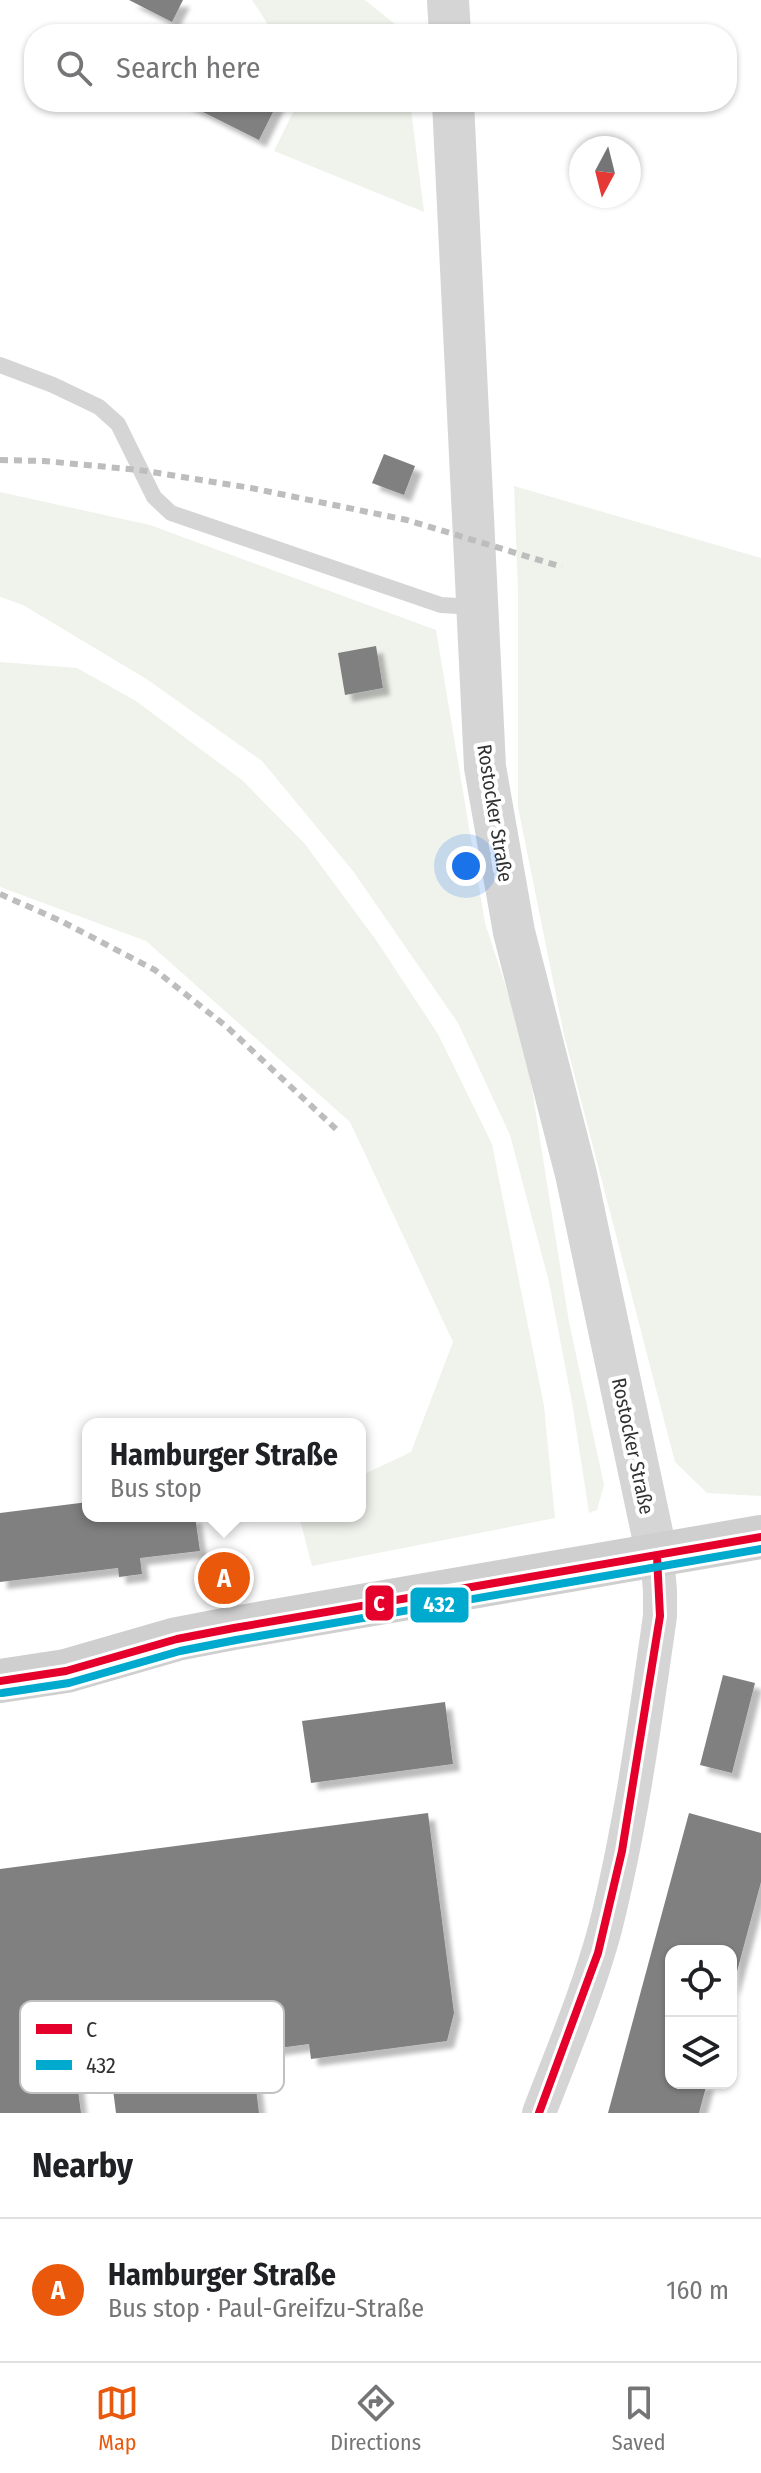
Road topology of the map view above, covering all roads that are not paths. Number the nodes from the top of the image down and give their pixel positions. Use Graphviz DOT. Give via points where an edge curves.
graph roads {
  1 [pos="448,0"];
  2 [pos="449,24"];
  3 [pos="453,112"];
  4 [pos="0,365"];
  5 [pos="477,607"];
  6 [pos="761,1537"];
  7 [pos="657,1556"];
  8 [pos="0,1681"];
  9 [pos="539,2113"];
  1 -- 2 [label="street"];
  3 -- 5 [label="street, Rostocker Straße"];
  4 -- 5 [label="lane" via="99,407 118,424 154,497 171,513 441,605"];
  5 -- 7 [label="street, Rostocker Straße" via="485,767 514,932 576,1174"];
  6 -- 7 [label="main road"];
  7 -- 8 [label="main road" via="234,1628 66,1671"];
  7 -- 9 [label="street" via="660,1616 632,1806 604,1931"];
}
